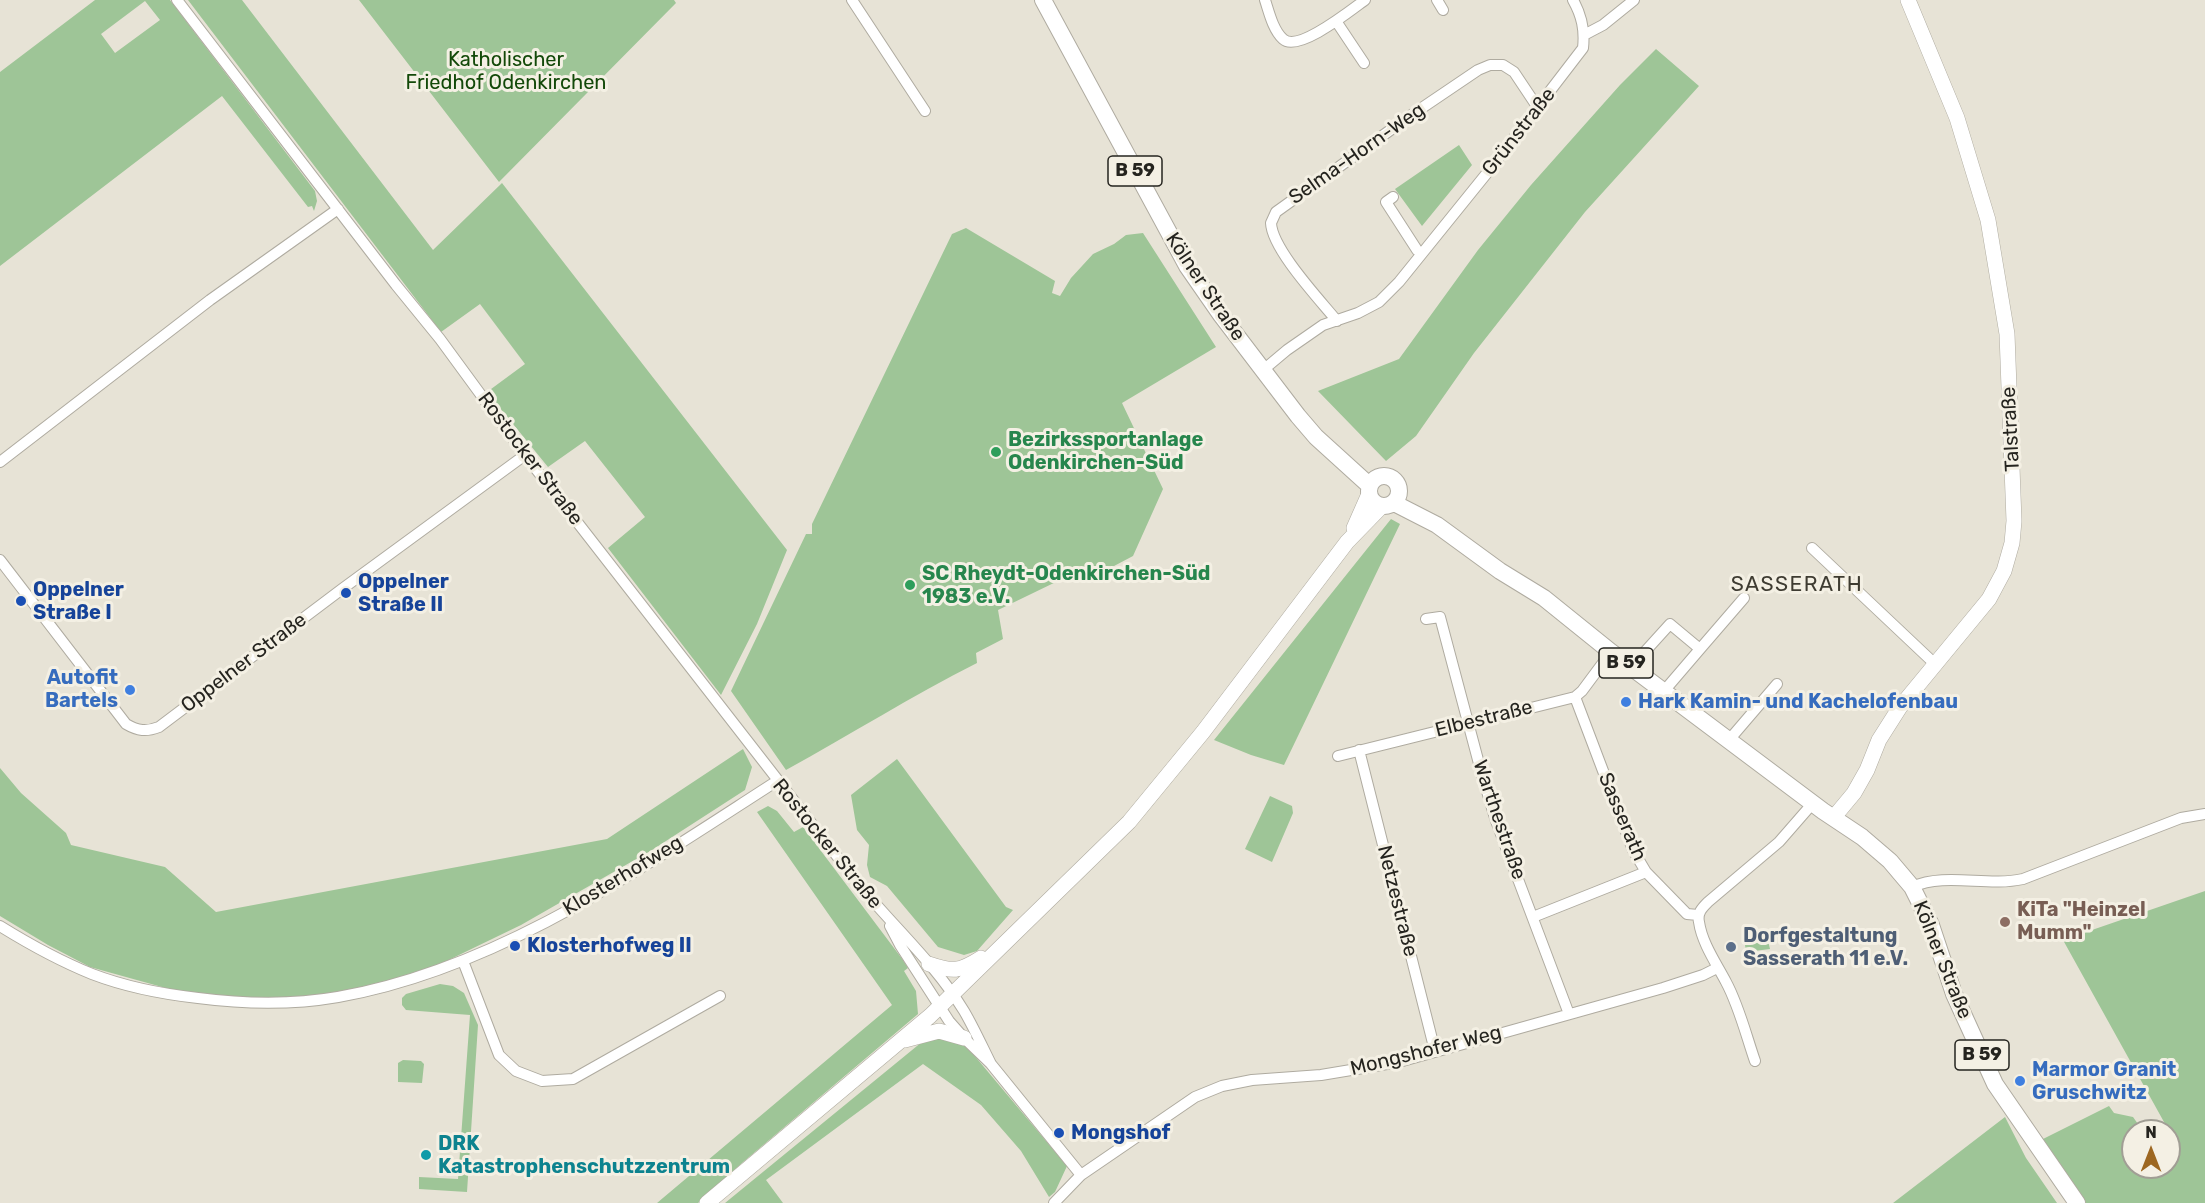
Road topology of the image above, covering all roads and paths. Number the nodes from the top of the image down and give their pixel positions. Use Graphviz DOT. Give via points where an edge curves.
graph roads {
  1 [pos="177,0"];
  2 [pos="852,0"];
  3 [pos="1043,0"];
  4 [pos="1265,0"];
  5 [pos="1342,0"];
  6 [pos="1365,0"];
  7 [pos="1573,0"];
  8 [pos="1634,0"];
  9 [pos="1908,0"];
  10 [pos="1349,11"];
  11 [pos="1336,21"];
  12 [pos="1584,35"];
  13 [pos="1364,63"];
  14 [pos="1538,108"];
  15 [pos="925,111"];
  16 [pos="1393,197"];
  17 [pos="338,209"];
  18 [pos="1422,253"];
  19 [pos="1337,321"];
  20 [pos="1262,371"];
  21 [pos="525,455"];
  22 [pos="0,462"];
  23 [pos="1373,485"];
  24 [pos="1392,500"];
  25 [pos="1347,542"];
  26 [pos="1812,548"];
  27 [pos="0,560"];
  28 [pos="1744,598"];
  29 [pos="1426,619"];
  30 [pos="1700,649"];
  31 [pos="1611,652"];
  32 [pos="1936,665"];
  33 [pos="1631,667"];
  34 [pos="1777,684"];
  35 [pos="1664,691"];
  36 [pos="1575,697"];
  37 [pos="1467,723"];
  38 [pos="1729,740"];
  39 [pos="1359,750"];
  40 [pos="1338,756"];
  41 [pos="777,781"];
  42 [pos="1813,803"];
  43 [pos="2205,814"];
  44 [pos="1834,818"];
  45 [pos="1646,872"];
  46 [pos="1912,887"];
  47 [pos="1037,913"];
  48 [pos="1698,915"];
  49 [pos="886,916"];
  50 [pos="1533,917"];
  51 [pos="0,926"];
  52 [pos="463,961"];
  53 [pos="929,964"];
  54 [pos="1717,968"];
  55 [pos="953,994"];
  56 [pos="720,996"];
  57 [pos="939,1007"];
  58 [pos="1569,1014"];
  59 [pos="964,1038"];
  60 [pos="900,1042"];
  61 [pos="1435,1051"];
  62 [pos="1755,1061"];
  63 [pos="991,1064"];
  64 [pos="1081,1174"];
  65 [pos="707,1203"];
  66 [pos="1054,1203"];
  67 [pos="2077,1203"];
  1 -- 17 [label="street, Rostocker Straße"];
  2 -- 15 [label="street"];
  3 -- 20 [label="main road, Kölner Straße / B 59" via="1187,266"];
  4 -- 11 [label="street" via="1276,28 1290,43 1307,39"];
  5 -- 10 [label="street"];
  6 -- 10 [label="street"];
  7 -- 12 [label="street"];
  8 -- 12 [label="street"];
  9 -- 32 [label="main road, Talstraße" via="1957,118 1988,220 2007,334 2012,444 2014,521 2004,571 1989,599"];
  10 -- 11 [label="street"];
  11 -- 13 [label="street"];
  12 -- 14 [label="street, Grünstraße" via="1583,48"];
  14 -- 18 [label="street, Grünstraße"];
  14 -- 19 [label="street, Selma-Horn-Weg" via="1514,72 1503,64 1490,64 1276,212 1271,223 1277,242"];
  16 -- 18 [label="street" via="1386,202"];
  17 -- 21 [label="street, Rostocker Straße"];
  17 -- 22 [label="street" via="210,300"];
  18 -- 19 [label="street, Grünstraße" via="1379,302"];
  19 -- 20 [label="street, Grünstraße" via="1287,350"];
  20 -- 23 [label="main road, Kölner Straße / B 59" via="1316,437"];
  21 -- 27 [label="street, Oppelner Straße" via="152,730 136,730 126,724"];
  21 -- 41 [label="street, Rostocker Straße"];
  23 -- 24 [label="main road, Kölner Straße / B 59" via="1374,502"];
  23 -- 24 [label="main road, Kölner Straße / B 59" via="1392,479 1398,485"];
  23 -- 25 [label="main road"];
  24 -- 25 [label="main road"];
  24 -- 31 [label="main road, Kölner Straße / B 59" via="1411,498 1437,525 1544,598"];
  25 -- 47 [label="main road" via="1203,732 1129,822"];
  26 -- 32 [label="street"];
  28 -- 30 [label="street"];
  29 -- 37 [label="street, Warthestraße" via="1440,616"];
  30 -- 33 [label="street" via="1670,624"];
  30 -- 35 [label="street"];
  31 -- 33 [label="main road, Kölner Straße / B 59"];
  31 -- 36 [label="street"];
  32 -- 44 [label="main road, Talstraße" via="1890,721 1854,793"];
  33 -- 35 [label="main road, Kölner Straße / B 59"];
  34 -- 38 [label="street"];
  35 -- 38 [label="main road, Kölner Straße / B 59"];
  36 -- 37 [label="street, Elbestraße"];
  36 -- 45 [label="street, Sasserath" via="1625,830"];
  37 -- 39 [label="street, Elbestraße"];
  37 -- 50 [label="street, Warthestraße" via="1496,821"];
  38 -- 42 [label="main road, Kölner Straße / B 59"];
  39 -- 40 [label="street, Elbestraße"];
  39 -- 61 [label="street, Netzestraße"];
  41 -- 49 [label="street, Rostocker Straße"];
  41 -- 52 [label="street, Klosterhofweg" via="562,913"];
  42 -- 44 [label="main road, Kölner Straße / B 59"];
  42 -- 48 [label="street" via="1779,842"];
  43 -- 46 [label="street" via="2181,818 2023,879 2005,883 1925,881"];
  44 -- 46 [label="main road, Kölner Straße / B 59" via="1890,861"];
  45 -- 48 [label="street, Sasserath" via="1687,914"];
  45 -- 50 [label="street"];
  46 -- 67 [label="main road, Kölner Straße / B 59" via="1995,1084"];
  47 -- 53 [label="main road" via="964,969"];
  47 -- 55 [label="main road"];
  48 -- 54 [label="street"];
  49 -- 53 [label="street, Rostocker Straße"];
  49 -- 57 [label="street, Rostocker Straße"];
  50 -- 58 [label="street, Warthestraße"];
  51 -- 52 [label="street, Klosterhofweg" via="101,977 162,994 221,1001 277,1003 337,997 395,984"];
  52 -- 56 [label="street" via="499,1055 516,1071 542,1081 573,1079"];
  53 -- 55 [label="street, Rostocker Straße"];
  54 -- 58 [label="street, Mongshofer Weg" via="1664,988"];
  54 -- 62 [label="street" via="1726,982"];
  55 -- 57 [label="main road"];
  55 -- 63 [label="street, Rostocker Straße"];
  57 -- 59 [label="street, Rostocker Straße"];
  57 -- 60 [label="main road"];
  58 -- 61 [label="street, Mongshofer Weg"];
  59 -- 60 [label="main road" via="939,1031"];
  59 -- 63 [label="street, Rostocker Straße"];
  60 -- 65 [label="main road"];
  61 -- 64 [label="street, Mongshofer Weg" via="1367,1068 1222,1086 1195,1097"];
  63 -- 64 [label="street"];
  64 -- 66 [label="street"];
}
